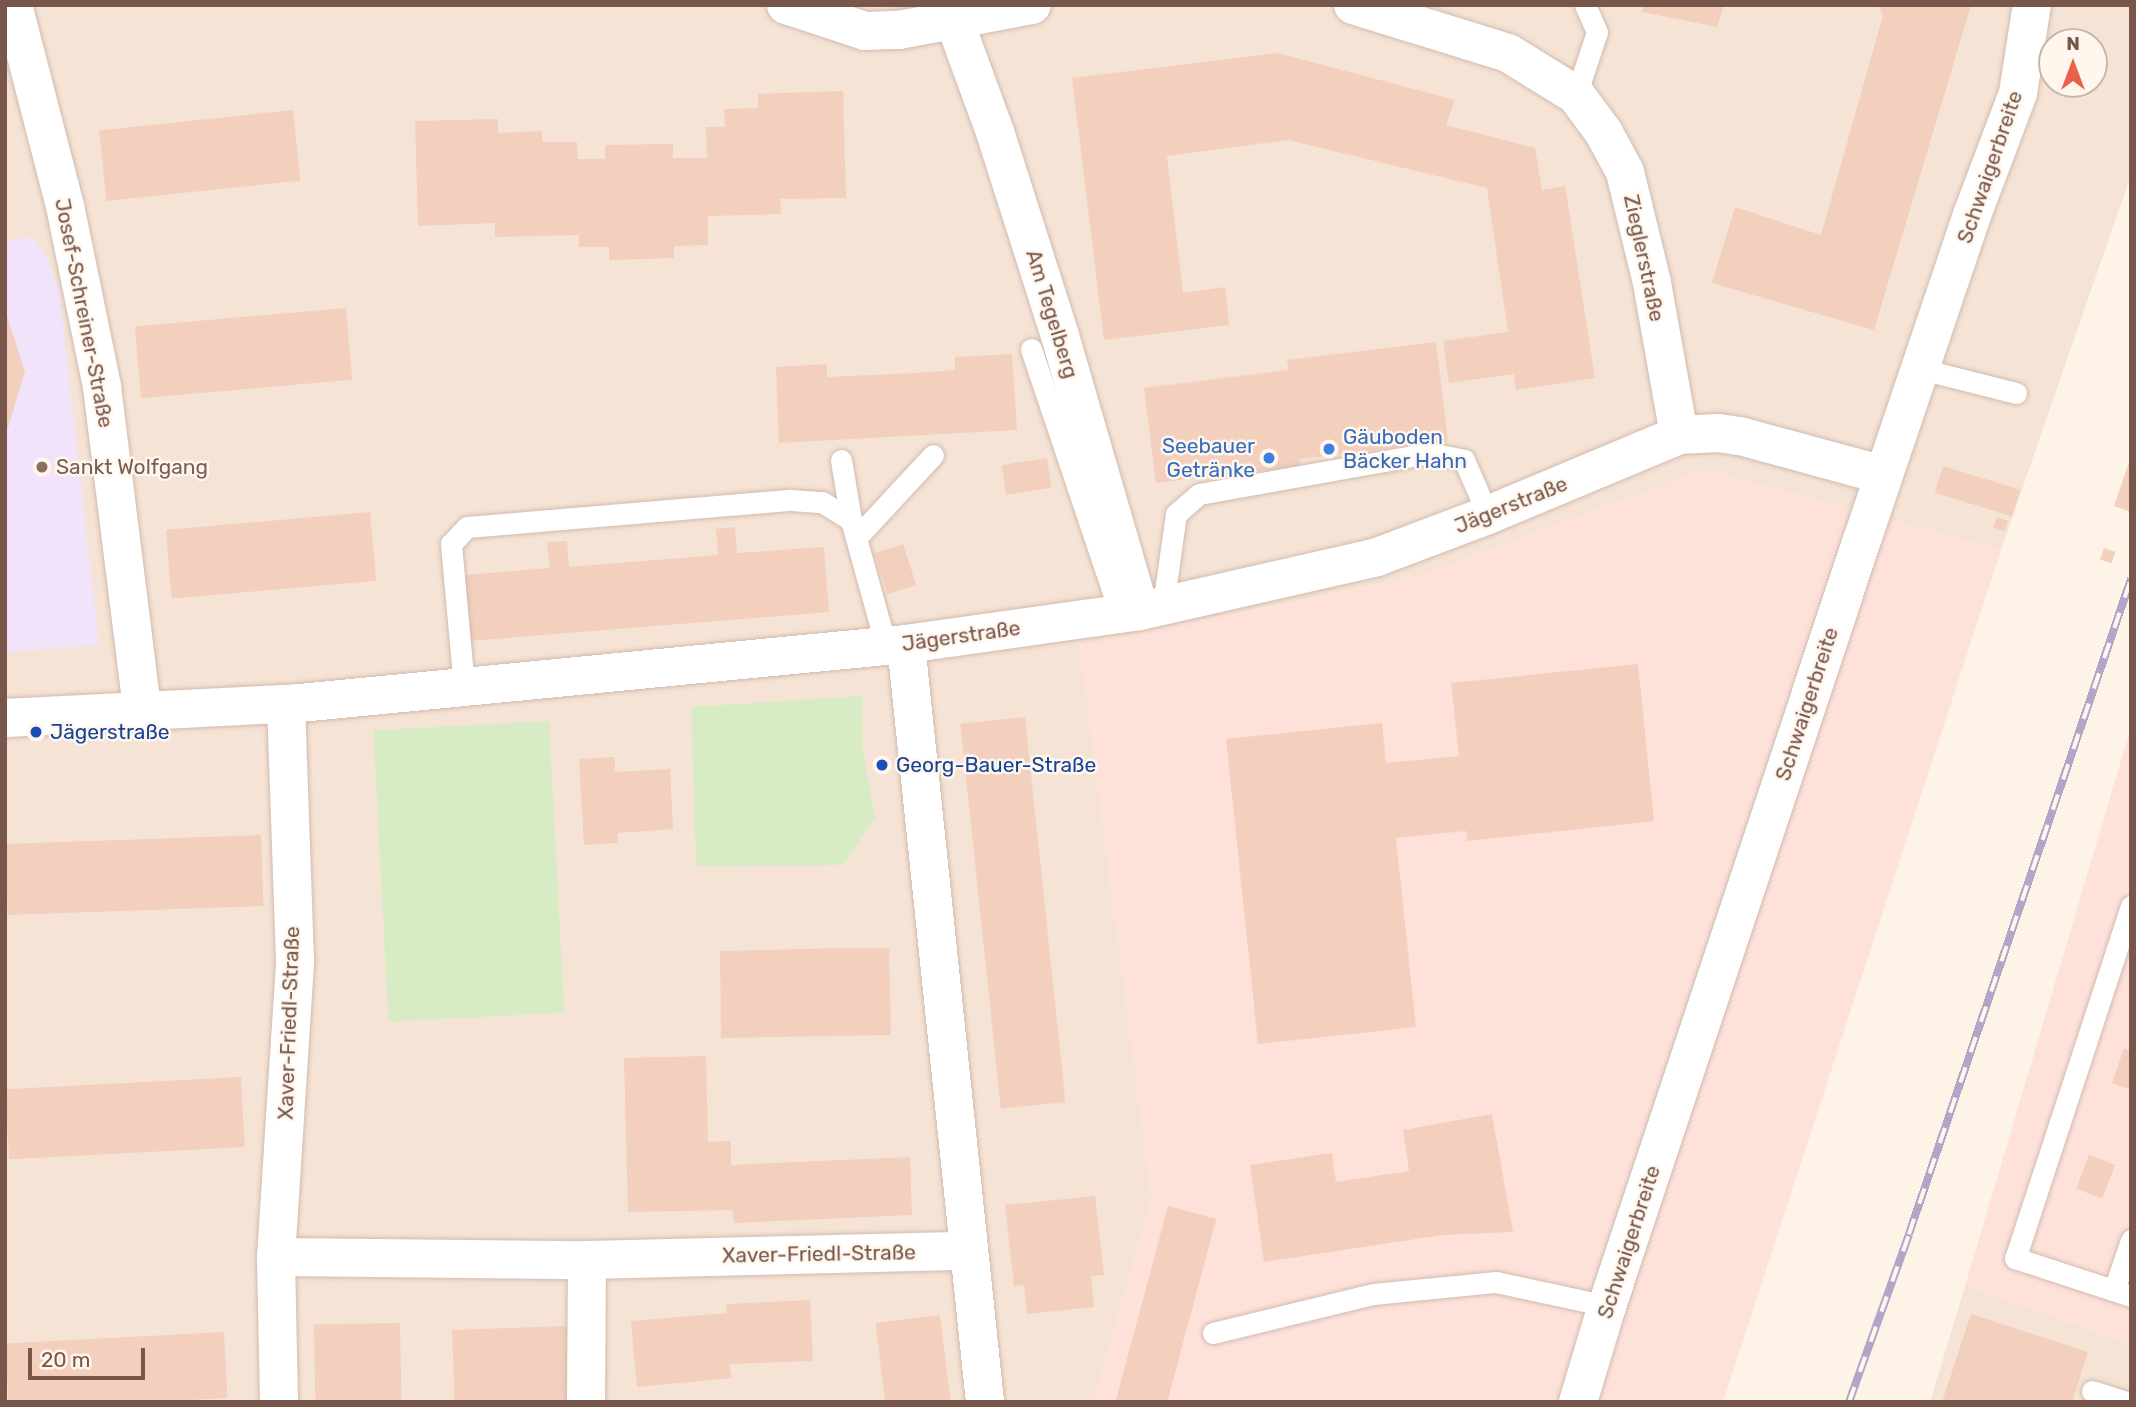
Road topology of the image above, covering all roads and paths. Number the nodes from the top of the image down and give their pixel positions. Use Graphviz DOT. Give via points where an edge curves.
graph roads {
  1 [pos="13,5"];
  2 [pos="786,5"];
  3 [pos="1032,5"];
  4 [pos="1353,5"];
  5 [pos="1585,5"];
  6 [pos="2032,5"];
  7 [pos="954,20"];
  8 [pos="1576,94"];
  9 [pos="1031,349"];
  10 [pos="1921,369"];
  11 [pos="2016,393"];
  12 [pos="1679,435"];
  13 [pos="933,455"];
  14 [pos="841,460"];
  15 [pos="1884,475"];
  16 [pos="1488,516"];
  17 [pos="854,529"];
  18 [pos="1141,610"];
  19 [pos="896,645"];
  20 [pos="464,687"];
  21 [pos="286,704"];
  22 [pos="142,709"];
  23 [pos="5,718"];
  24 [pos="2131,906"];
  25 [pos="2131,1240"];
  26 [pos="967,1251"];
  27 [pos="276,1257"];
  28 [pos="587,1260"];
  29 [pos="2122,1293"];
  30 [pos="1607,1306"];
  31 [pos="1213,1333"];
  32 [pos="2092,1391"];
  33 [pos="279,1402"];
  34 [pos="586,1402"];
  35 [pos="985,1402"];
  36 [pos="1578,1402"];
  37 [pos="2125,1402"];
  1 -- 22 [label="street, Josef-Schreiner-Straße" via="65,206 102,387"];
  2 -- 7 [label="street" via="865,31"];
  3 -- 7 [label="street"];
  4 -- 8 [label="street, Zieglerstraße" via="1508,53"];
  5 -- 8 [label="lane" via="1597,32"];
  6 -- 10 [label="street, Schwaigerbreite" via="2018,93"];
  7 -- 18 [label="street, Am Tegelberg" via="1004,159"];
  8 -- 12 [label="street, Zieglerstraße" via="1625,172 1652,283"];
  9 -- 18 [label="lane"];
  10 -- 11 [label="lane"];
  10 -- 15 [label="street, Schwaigerbreite"];
  12 -- 15 [label="street, Jägerstraße" via="1740,436"];
  12 -- 16 [label="street, Jägerstraße"];
  13 -- 17 [label="lane"];
  14 -- 17 [label="lane"];
  15 -- 30 [label="street, Schwaigerbreite"];
  16 -- 18 [label="street, Jägerstraße" via="1377,557"];
  16 -- 18 [label="lane" via="1464,460 1429,453 1199,495 1176,513"];
  17 -- 19 [label="lane"];
  17 -- 20 [label="lane" via="822,502 791,500 467,527 451,544"];
  18 -- 19 [label="street, Jägerstraße"];
  19 -- 20 [label="street, Jägerstraße"];
  19 -- 26 [label="street"];
  20 -- 21 [label="street, Jägerstraße"];
  21 -- 22 [label="street, Jägerstraße"];
  21 -- 27 [label="street, Xaver-Friedl-Straße" via="295,961"];
  22 -- 23 [label="street, Jägerstraße"];
  24 -- 29 [label="lane" via="2015,1258"];
  25 -- 29 [label="lane"];
  26 -- 28 [label="street, Xaver-Friedl-Straße"];
  26 -- 35 [label="street"];
  27 -- 28 [label="street, Xaver-Friedl-Straße"];
  27 -- 33 [label="street, Xaver-Friedl-Straße"];
  28 -- 34 [label="street"];
  30 -- 31 [label="lane" via="1496,1282 1373,1294"];
  30 -- 36 [label="street, Schwaigerbreite"];
  32 -- 37 [label="lane"];
}
